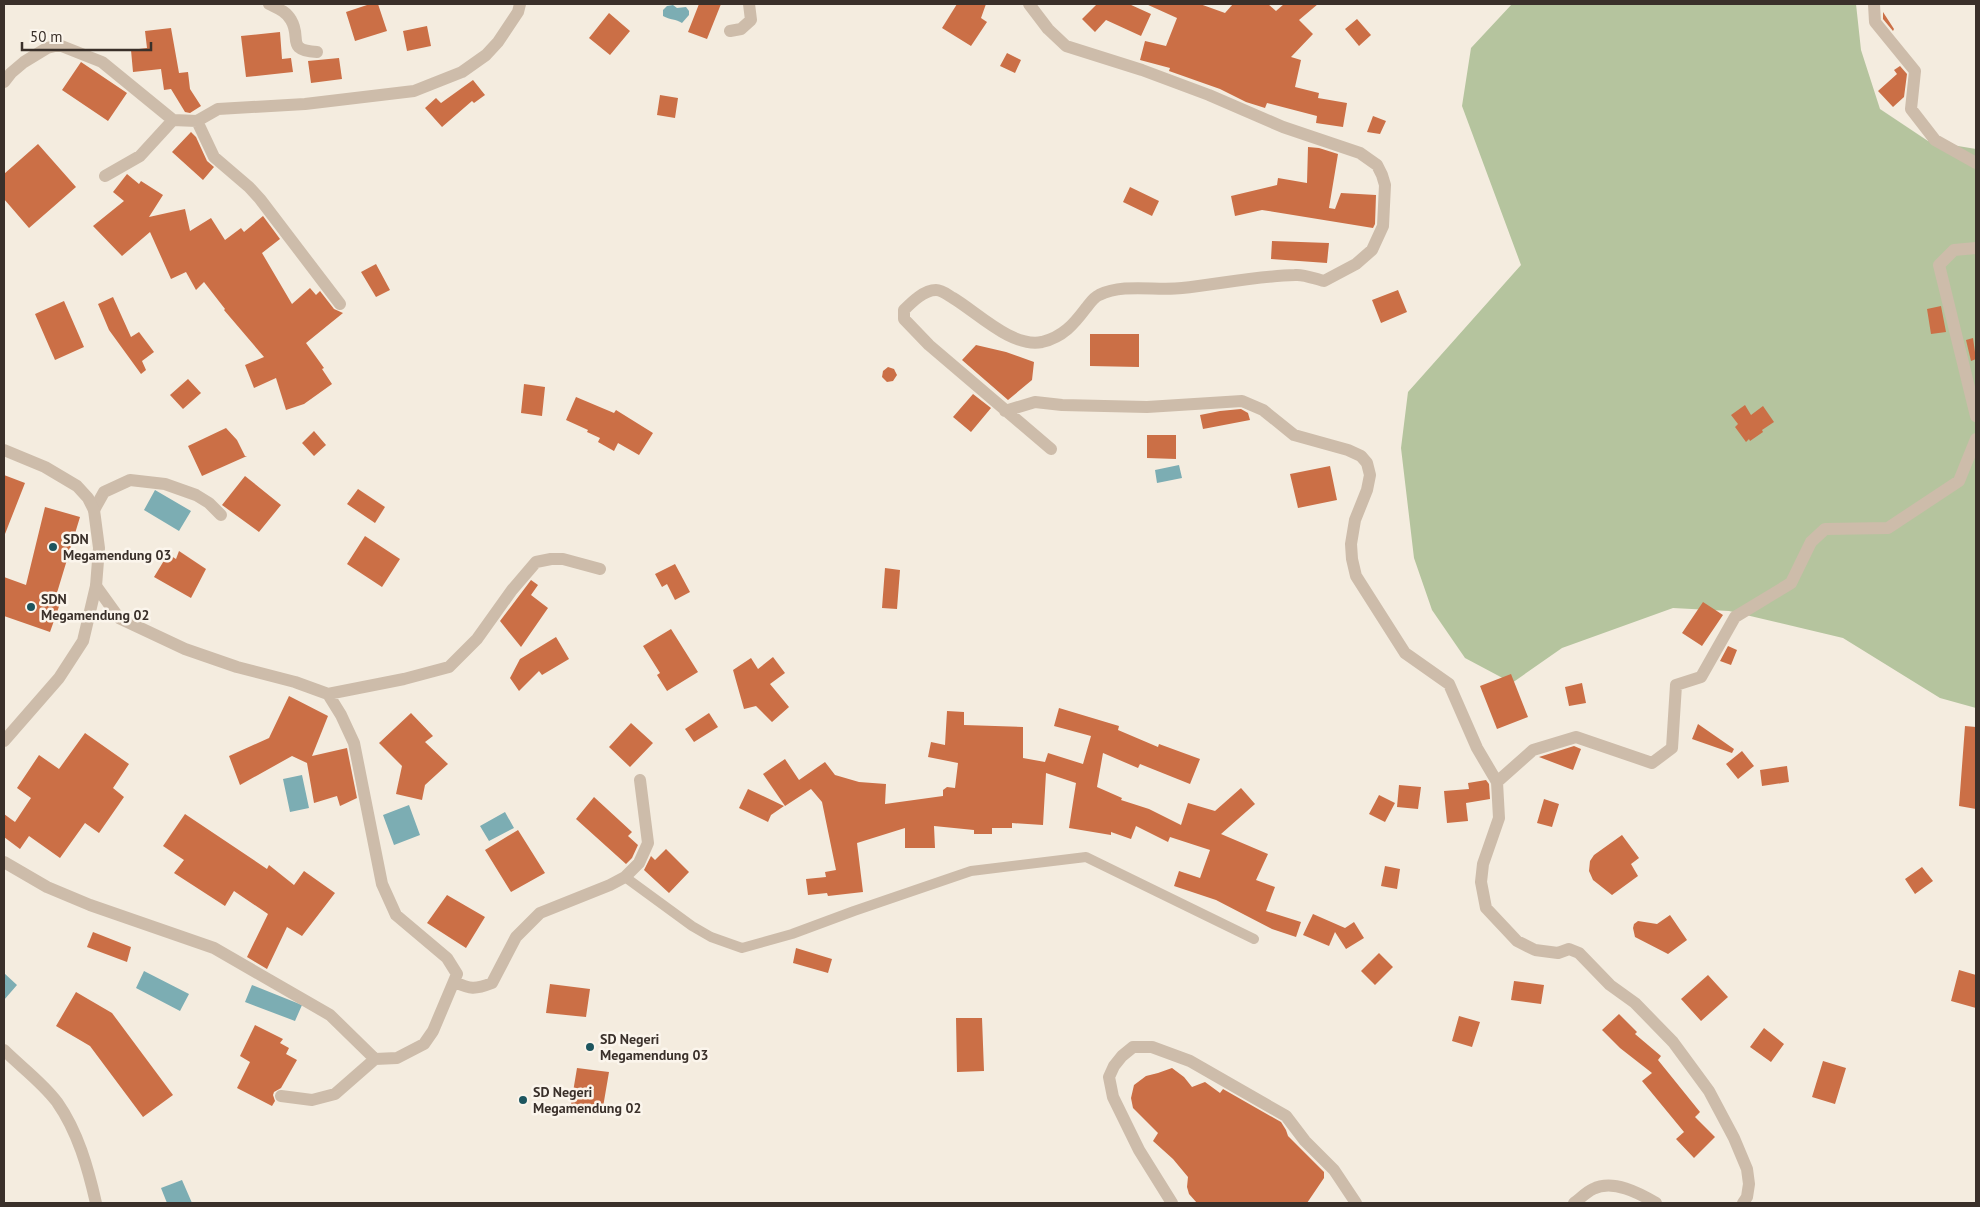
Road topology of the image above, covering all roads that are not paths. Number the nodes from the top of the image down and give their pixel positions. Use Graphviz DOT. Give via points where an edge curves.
graph roads {
  1 [pos="269,4"];
  2 [pos="520,4"];
  3 [pos="749,4"];
  4 [pos="1029,4"];
  5 [pos="1874,4"];
  6 [pos="730,31"];
  7 [pos="317,52"];
  8 [pos="4,82"];
  9 [pos="173,120"];
  10 [pos="197,121"];
  11 [pos="1976,162"];
  12 [pos="105,176"];
  13 [pos="1976,248"];
  14 [pos="340,304"];
  15 [pos="1005,411"];
  16 [pos="1976,416"];
  17 [pos="1976,439"];
  18 [pos="1051,448"];
  19 [pos="4,450"];
  20 [pos="94,510"];
  21 [pos="221,515"];
  22 [pos="600,569"];
  23 [pos="96,586"];
  24 [pos="328,694"];
  25 [pos="4,741"];
  26 [pos="640,780"];
  27 [pos="1497,782"];
  28 [pos="4,862"];
  29 [pos="624,877"];
  30 [pos="1254,939"];
  31 [pos="454,982"];
  32 [pos="4,1050"];
  33 [pos="375,1059"];
  34 [pos="281,1096"];
  35 [pos="96,1203"];
  36 [pos="1172,1203"];
  37 [pos="1356,1203"];
  38 [pos="1574,1203"];
  39 [pos="1656,1203"];
  40 [pos="1743,1203"];
  1 -- 7 [label="street" via="285,12 292,22 297,45 303,51"];
  2 -- 10 [label="street" via="518,12 486,55 462,72 414,91 218,109"];
  3 -- 6 [label="street" via="751,20 741,29"];
  4 -- 15 [label="street" via="1066,46 1210,95 1283,127 1368,157 1382,174 1383,226 1372,250 1356,264 1324,281 1297,274 1179,288 1107,292 1096,296 1065,332 1054,339 1038,342 1023,342 939,291 926,292 910,303 904,310 904,319"];
  5 -- 11 [label="street" via="1875,22 1915,71 1911,109 1935,140"];
  8 -- 9 [label="street" via="24,62 47,48 59,45 102,62"];
  9 -- 10 [label="street"];
  9 -- 12 [label="street" via="140,156"];
  10 -- 14 [label="street" via="214,157 250,187"];
  13 -- 16 [label="street" via="1954,250 1939,265"];
  15 -- 18 [label="street"];
  15 -- 27 [label="street" via="1035,402 1062,406 1147,406 1242,401 1263,410 1294,435 1361,456 1370,475 1354,520 1351,544 1356,576 1406,653 1449,684 1477,748"];
  17 -- 27 [label="street" via="1959,481 1888,528 1825,529 1811,542 1791,583 1735,617 1701,677 1676,685 1672,748 1652,763 1576,737 1533,750"];
  19 -- 20 [label="street" via="45,467 77,486"];
  20 -- 21 [label="street" via="104,492 130,480 165,484 196,495"];
  20 -- 23 [label="street" via="99,548"];
  22 -- 24 [label="street" via="563,559 536,562 477,639 449,667"];
  23 -- 24 [label="street" via="119,618 185,649 237,668"];
  23 -- 25 [label="street" via="84,642 59,678"];
  24 -- 31 [label="street" via="354,743 382,884 396,915 447,958 457,974"];
  26 -- 29 [label="street" via="648,842 639,863"];
  27 -- 40 [label="street" via="1499,818 1483,864 1481,882 1486,908 1517,941 1535,950 1558,953 1569,949 1579,953 1673,1042 1709,1091 1734,1138 1747,1169 1747,1197"];
  28 -- 33 [label="street" via="47,887 90,905 214,948 330,1014"];
  29 -- 30 [label="lane" via="692,926 742,948 792,934 971,871 1086,858"];
  29 -- 31 [label="street" via="540,913 516,937 492,983 471,989"];
  31 -- 33 [label="street" via="424,1044 396,1058"];
  32 -- 35 [label="street" via="56,1102 77,1138"];
  33 -- 34 [label="street" via="335,1094 312,1100"];
  36 -- 37 [label="street" via="1139,1150 1113,1097 1109,1077 1114,1066 1133,1047 1152,1047 1190,1061 1286,1116 1334,1170"];
  38 -- 39 [label="street" via="1593,1189 1605,1186 1640,1194"];
}
